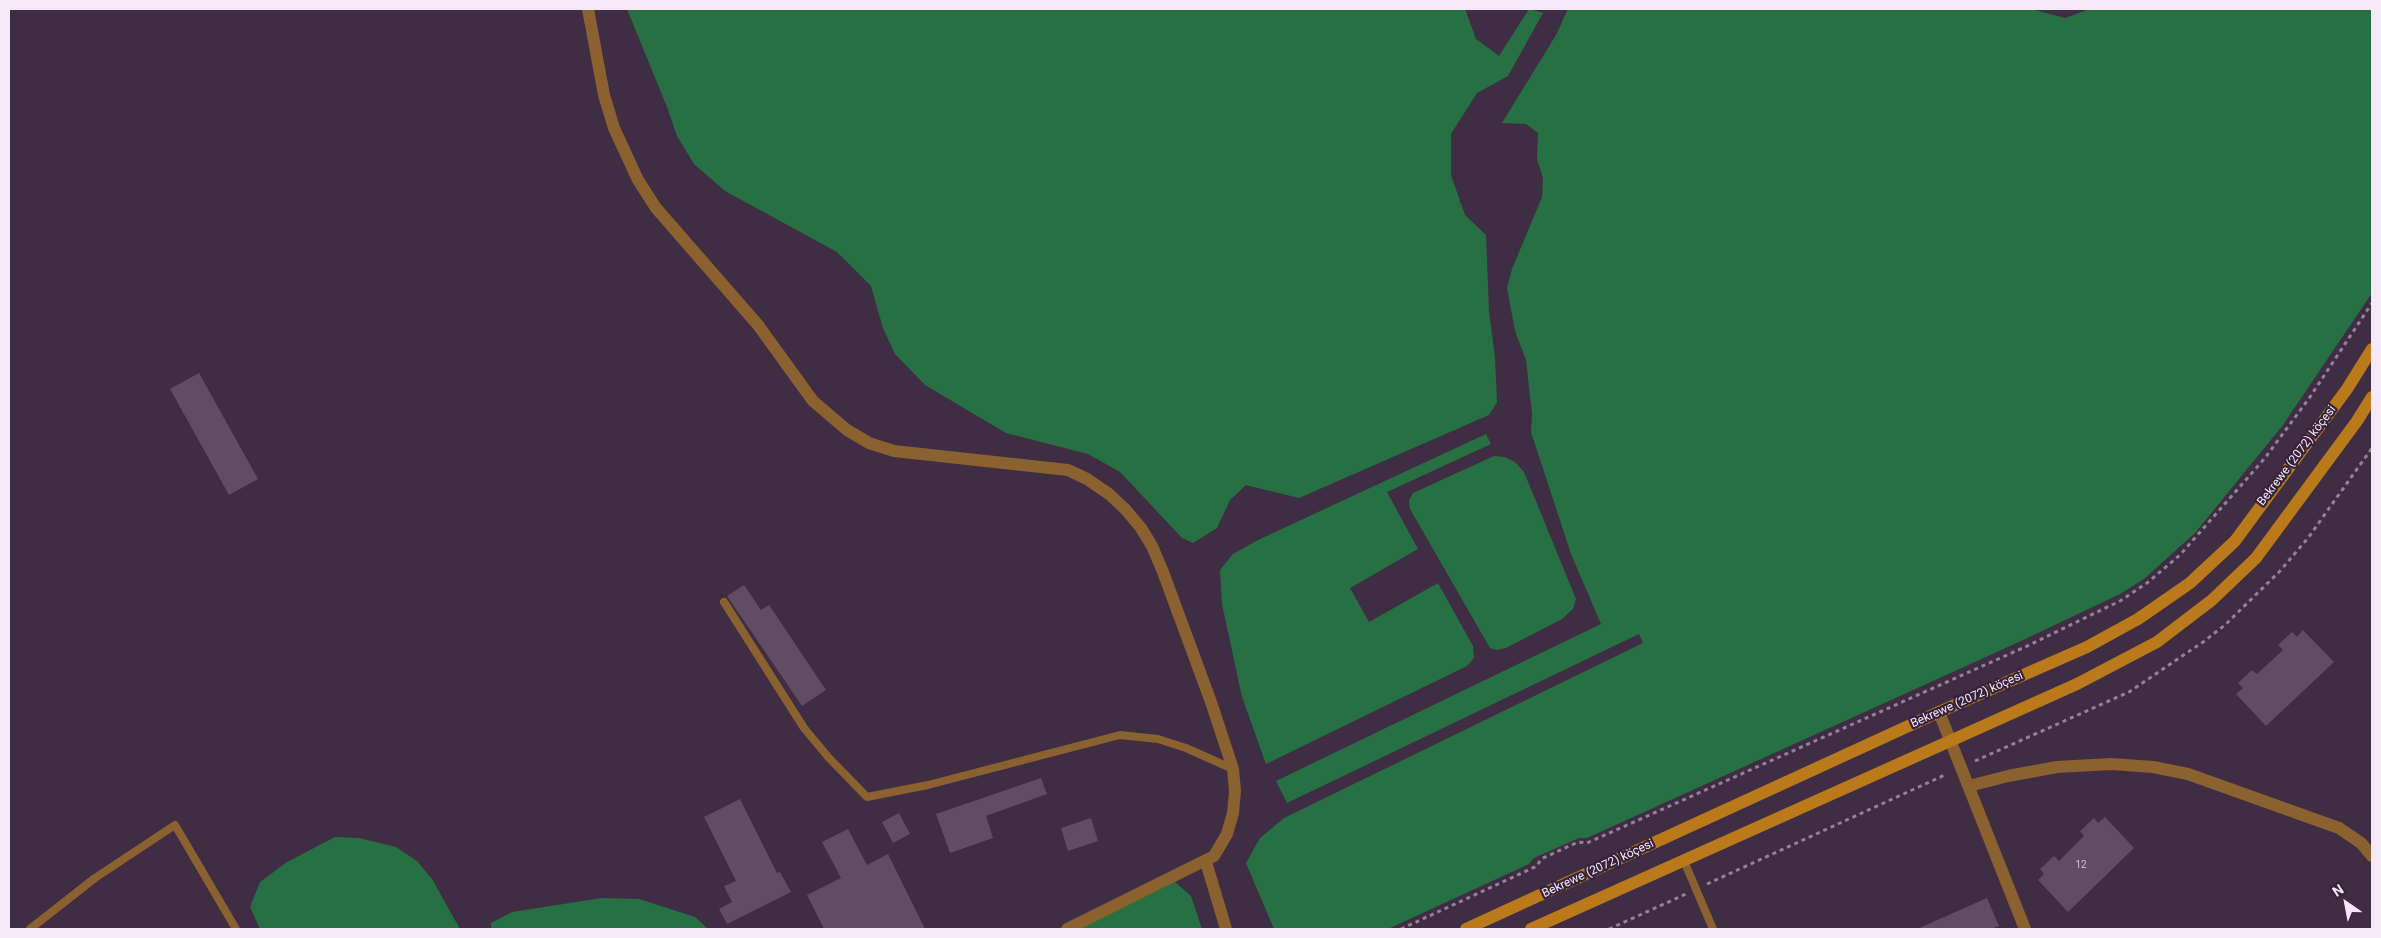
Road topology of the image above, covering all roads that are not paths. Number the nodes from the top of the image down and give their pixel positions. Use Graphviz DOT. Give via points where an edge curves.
graph roads {
  1 [pos="588,9"];
  2 [pos="2372,349"];
  3 [pos="2372,397"];
  4 [pos="724,602"];
  5 [pos="1939,712"];
  6 [pos="1950,740"];
  7 [pos="1233,769"];
  8 [pos="1969,786"];
  9 [pos="2372,856"];
  10 [pos="1684,861"];
  11 [pos="1206,862"];
  12 [pos="30,929"];
  13 [pos="236,929"];
  14 [pos="1067,929"];
  15 [pos="1226,929"];
  16 [pos="1466,929"];
  17 [pos="1531,929"];
  18 [pos="1713,929"];
  19 [pos="2025,929"];
  1 -- 7 [label="street" via="604,94 614,128 638,180 656,208 758,325 812,401 847,430 869,443 894,451 1068,470 1109,494 1126,510 1141,528 1163,572 1212,702"];
  2 -- 5 [label="main road, Bekrewe (2072) köçesi" via="2347,389 2235,541 2190,583 2087,648"];
  3 -- 6 [label="main road" via="2358,421 2256,558 2212,600 2157,642 2077,684"];
  4 -- 7 [label="lane" via="804,728 867,797 928,785 1120,735 1158,739 1206,755"];
  5 -- 6 [label="street"];
  5 -- 16 [label="main road, Bekrewe (2072) köçesi"];
  6 -- 8 [label="street"];
  6 -- 10 [label="main road"];
  7 -- 11 [label="street" via="1235,792 1227,834 1214,856"];
  8 -- 9 [label="street" via="2057,767 2111,764 2153,767 2188,774 2340,828"];
  8 -- 19 [label="street"];
  10 -- 17 [label="main road"];
  10 -- 18 [label="lane"];
  11 -- 14 [label="street"];
  11 -- 15 [label="street"];
  12 -- 13 [label="lane" via="95,878 175,825"];
}
